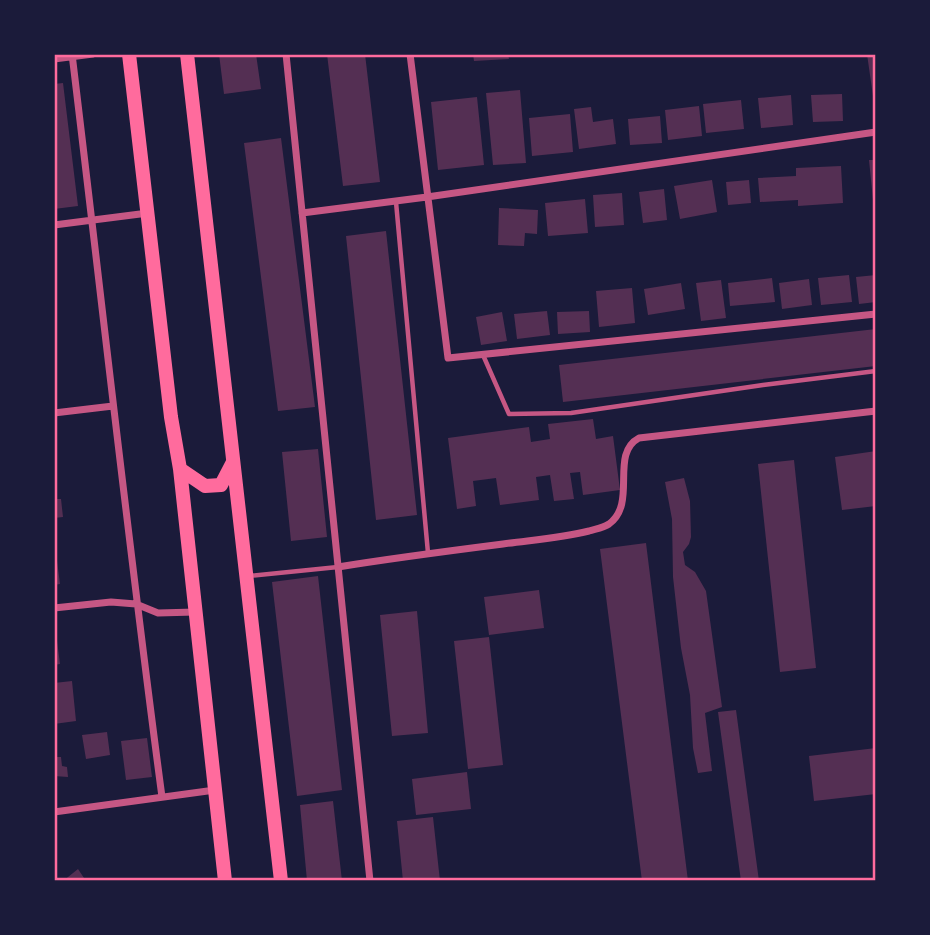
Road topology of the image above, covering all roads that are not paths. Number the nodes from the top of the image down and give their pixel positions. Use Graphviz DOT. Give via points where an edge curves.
graph roads {
  1 [pos="93,54"];
  2 [pos="129,54"];
  3 [pos="187,54"];
  4 [pos="286,54"];
  5 [pos="410,54"];
  6 [pos="72,56"];
  7 [pos="54,59"];
  8 [pos="876,132"];
  9 [pos="427,198"];
  10 [pos="396,202"];
  11 [pos="148,213"];
  12 [pos="302,213"];
  13 [pos="93,220"];
  14 [pos="54,225"];
  15 [pos="876,314"];
  16 [pos="483,354"];
  17 [pos="876,371"];
  18 [pos="113,406"];
  19 [pos="876,411"];
  20 [pos="54,413"];
  21 [pos="234,461"];
  22 [pos="180,469"];
  23 [pos="428,553"];
  24 [pos="338,567"];
  25 [pos="247,576"];
  26 [pos="136,604"];
  27 [pos="54,608"];
  28 [pos="195,612"];
  29 [pos="215,790"];
  30 [pos="162,797"];
  31 [pos="54,812"];
  32 [pos="225,881"];
  33 [pos="281,881"];
  34 [pos="370,881"];
  1 -- 6 [label="street"];
  2 -- 11 [label="main road"];
  3 -- 21 [label="main road"];
  4 -- 12 [label="street"];
  5 -- 9 [label="street"];
  6 -- 7 [label="street"];
  6 -- 13 [label="street"];
  8 -- 9 [label="street"];
  9 -- 10 [label="street"];
  9 -- 16 [label="street" via="448,358"];
  10 -- 12 [label="street"];
  10 -- 23 [label="lane"];
  11 -- 13 [label="street"];
  11 -- 22 [label="main road"];
  12 -- 24 [label="street"];
  13 -- 14 [label="street"];
  13 -- 18 [label="street"];
  15 -- 16 [label="street"];
  16 -- 17 [label="lane" via="509,414 571,413"];
  18 -- 20 [label="street"];
  18 -- 26 [label="street"];
  19 -- 23 [label="street" via="639,438 626,452 622,504 607,526 573,535"];
  21 -- 22 [label="main road" via="221,485 205,486"];
  21 -- 25 [label="main road"];
  22 -- 28 [label="main road"];
  23 -- 24 [label="street"];
  24 -- 25 [label="lane"];
  24 -- 34 [label="street"];
  25 -- 33 [label="main road"];
  26 -- 27 [label="street"];
  26 -- 28 [label="street" via="158,613"];
  26 -- 30 [label="street"];
  28 -- 29 [label="main road"];
  29 -- 30 [label="street"];
  29 -- 32 [label="main road"];
  30 -- 31 [label="street"];
}
